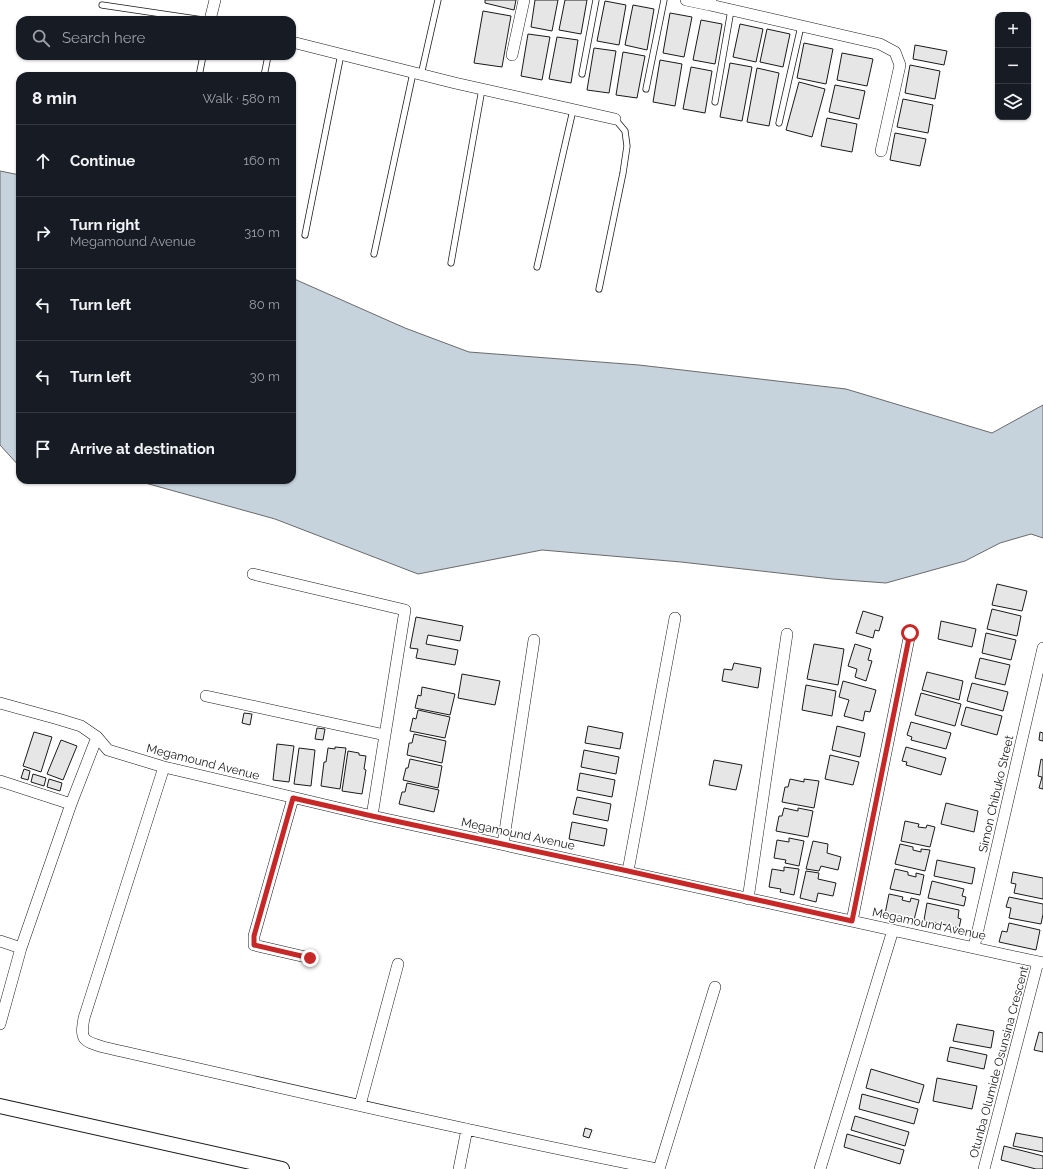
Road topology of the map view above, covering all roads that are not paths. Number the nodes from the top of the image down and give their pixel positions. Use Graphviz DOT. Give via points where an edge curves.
graph roads {
  1 [pos="215,0"];
  2 [pos="438,0"];
  3 [pos="524,0"];
  4 [pos="596,0"];
  5 [pos="664,0"];
  6 [pos="686,0"];
  7 [pos="710,2"];
  8 [pos="102,5"];
  9 [pos="731,10"];
  10 [pos="177,16"];
  11 [pos="211,16"];
  12 [pos="801,26"];
  13 [pos="296,43"];
  14 [pos="341,54"];
  15 [pos="512,55"];
  16 [pos="202,60"];
  17 [pos="267,60"];
  18 [pos="201,72"];
  19 [pos="265,72"];
  20 [pos="417,74"];
  21 [pos="582,74"];
  22 [pos="482,89"];
  23 [pos="646,89"];
  24 [pos="715,102"];
  25 [pos="573,110"];
  26 [pos="615,119"];
  27 [pos="779,123"];
  28 [pos="881,151"];
  29 [pos="305,235"];
  30 [pos="374,254"];
  31 [pos="451,263"];
  32 [pos="537,266"];
  33 [pos="599,289"];
  34 [pos="253,574"];
  35 [pos="675,618"];
  36 [pos="910,633"];
  37 [pos="787,634"];
  38 [pos="534,640"];
  39 [pos="1043,648"];
  40 [pos="206,696"];
  41 [pos="0,703"];
  42 [pos="385,735"];
  43 [pos="97,737"];
  44 [pos="164,767"];
  45 [pos="0,781"];
  46 [pos="293,798"];
  47 [pos="71,804"];
  48 [pos="372,816"];
  49 [pos="503,844"];
  50 [pos="628,871"];
  51 [pos="748,899"];
  52 [pos="852,921"];
  53 [pos="893,930"];
  54 [pos="0,941"];
  55 [pos="974,947"];
  56 [pos="21,948"];
  57 [pos="310,958"];
  58 [pos="1041,962"];
  59 [pos="398,964"];
  60 [pos="715,987"];
  61 [pos="0,1024"];
  62 [pos="360,1105"];
  63 [pos="0,1106"];
  64 [pos="467,1129"];
  65 [pos="282,1169"];
  66 [pos="459,1169"];
  67 [pos="658,1169"];
  68 [pos="820,1169"];
  69 [pos="984,1169"];
  1 -- 11 [label="street"];
  2 -- 20 [label="lane"];
  3 -- 15 [label="street"];
  4 -- 21 [label="lane"];
  5 -- 23 [label="lane"];
  6 -- 7 [label="street"];
  7 -- 9 [label="street"];
  8 -- 10 [label="lane"];
  9 -- 12 [label="street"];
  9 -- 24 [label="lane"];
  12 -- 27 [label="lane"];
  12 -- 28 [label="street" via="880,44 896,52 900,65"];
  13 -- 14 [label="street"];
  14 -- 20 [label="street"];
  14 -- 29 [label="lane"];
  16 -- 18 [label="lane"];
  17 -- 19 [label="lane"];
  20 -- 22 [label="street"];
  20 -- 30 [label="lane"];
  22 -- 25 [label="street"];
  22 -- 31 [label="lane"];
  25 -- 26 [label="street"];
  25 -- 32 [label="lane"];
  26 -- 33 [label="lane" via="625,130 627,146"];
  34 -- 42 [label="street" via="405,610"];
  35 -- 50 [label="street"];
  36 -- 52 [label="street"];
  37 -- 51 [label="street"];
  38 -- 49 [label="street"];
  39 -- 55 [label="street, Simon Chibuko Street"];
  40 -- 42 [label="street"];
  41 -- 43 [label="street, Megamound Avenue" via="81,726"];
  42 -- 48 [label="street"];
  43 -- 44 [label="street, Megamound Avenue" via="108,750"];
  43 -- 47 [label="street"];
  44 -- 46 [label="street, Megamound Avenue"];
  44 -- 62 [label="street" via="84,1018 82,1035 85,1040 103,1047"];
  45 -- 47 [label="street"];
  46 -- 48 [label="street, Megamound Avenue"];
  46 -- 57 [label="street" via="254,936 254,945"];
  47 -- 56 [label="street"];
  48 -- 49 [label="street, Megamound Avenue"];
  49 -- 50 [label="street, Megamound Avenue"];
  50 -- 51 [label="street, Megamound Avenue"];
  51 -- 52 [label="street, Megamound Avenue"];
  52 -- 53 [label="street, Megamound Avenue"];
  53 -- 55 [label="street, Megamound Avenue"];
  53 -- 68 [label="street"];
  54 -- 56 [label="street"];
  55 -- 58 [label="street, Megamound Avenue"];
  56 -- 61 [label="street"];
  58 -- 69 [label="street, Otunba Olumide Osunsina Crescent"];
  59 -- 62 [label="street"];
  60 -- 67 [label="street"];
  62 -- 64 [label="street"];
  63 -- 65 [label="street"];
  64 -- 66 [label="street"];
  64 -- 67 [label="street"];
}
